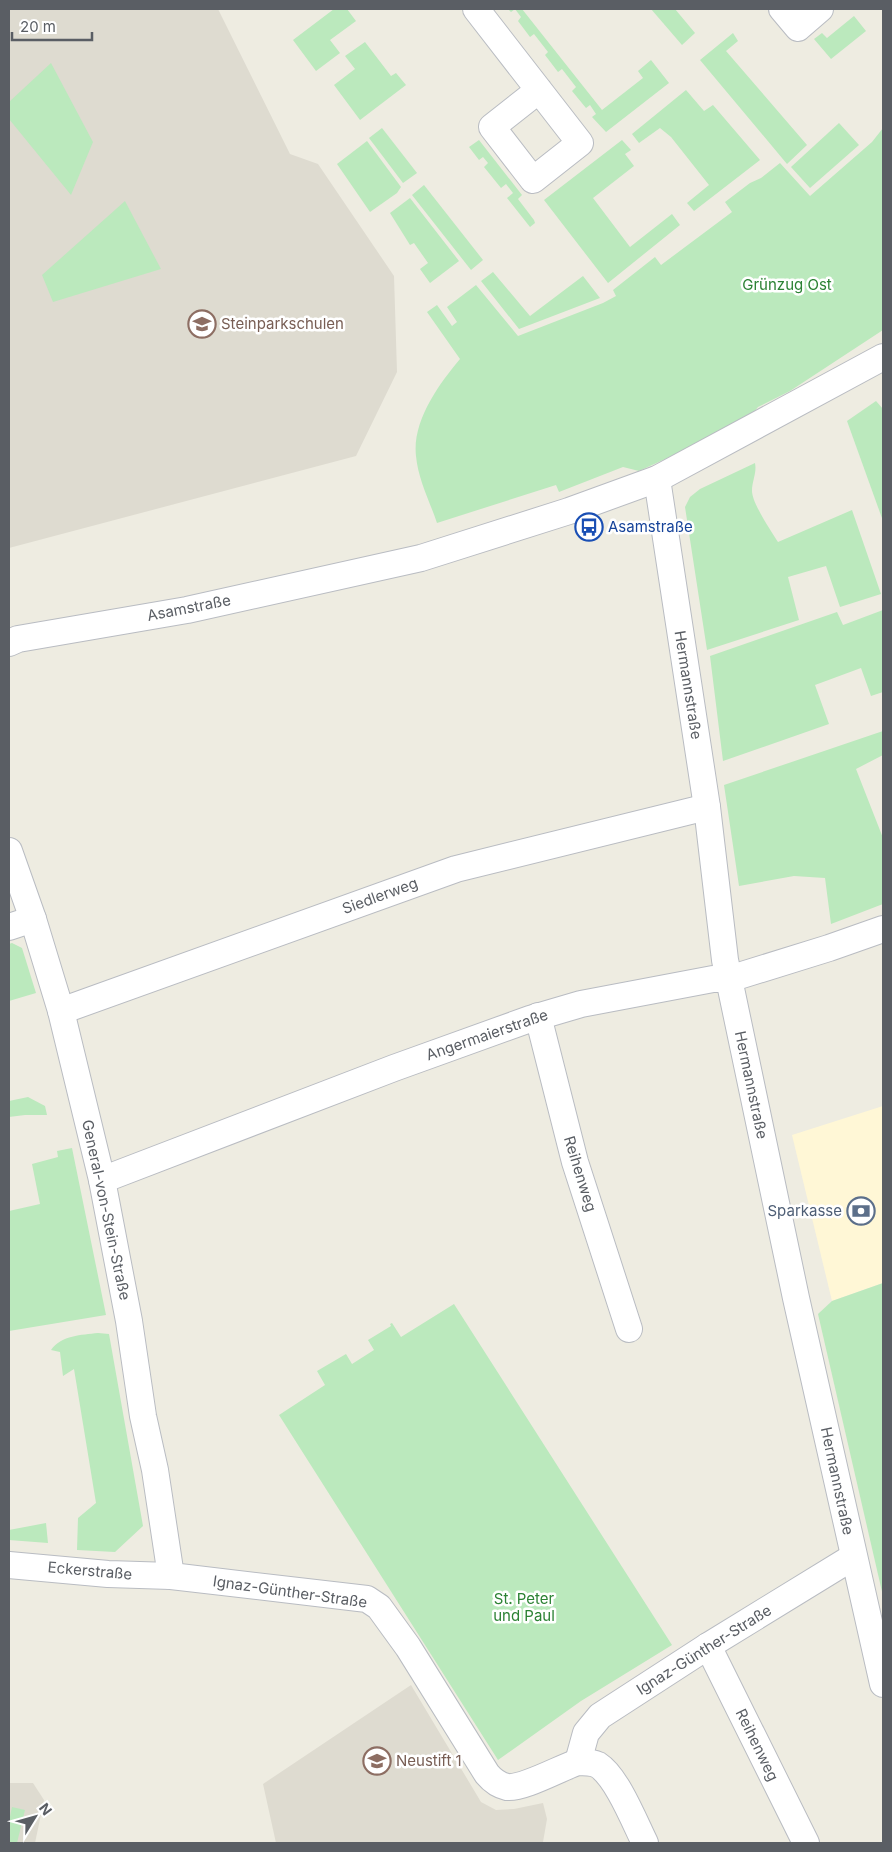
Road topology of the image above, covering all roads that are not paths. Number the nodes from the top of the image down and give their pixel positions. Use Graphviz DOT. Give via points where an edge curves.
graph roads {
  1 [pos="476,9"];
  2 [pos="782,9"];
  3 [pos="820,9"];
  4 [pos="539,90"];
  5 [pos="883,357"];
  6 [pos="657,479"];
  7 [pos="12,640"];
  8 [pos="707,806"];
  9 [pos="9,851"];
  10 [pos="33,919"];
  11 [pos="9,928"];
  12 [pos="883,929"];
  13 [pos="729,979"];
  14 [pos="61,1011"];
  15 [pos="538,1016"];
  16 [pos="102,1180"];
  17 [pos="629,1329"];
  18 [pos="854,1557"];
  19 [pos="9,1565"];
  20 [pos="171,1576"];
  21 [pos="708,1646"];
  22 [pos="883,1684"];
  23 [pos="578,1762"];
  24 [pos="645,1843"];
  25 [pos="806,1843"];
  1 -- 4 [label="street"];
  2 -- 3 [label="street" via="798,28"];
  5 -- 6 [label="street, Asamstraße"];
  6 -- 7 [label="street, Asamstraße" via="421,558 187,610"];
  6 -- 8 [label="street, Hermannstraße"];
  8 -- 13 [label="street, Hermannstraße"];
  8 -- 14 [label="street, Siedlerweg" via="456,869"];
  9 -- 10 [label="street, General-von-Stein-Straße"];
  10 -- 11 [label="street"];
  10 -- 14 [label="street, General-von-Stein-Straße"];
  12 -- 13 [label="street, Angermaierstraße"];
  13 -- 15 [label="street, Angermaierstraße" via="713,979 581,1004"];
  13 -- 18 [label="street, Hermannstraße"];
  14 -- 16 [label="street, General-von-Stein-Straße"];
  15 -- 16 [label="street, Angermaierstraße"];
  15 -- 17 [label="street, Reihenweg" via="575,1162"];
  16 -- 20 [label="street, General-von-Stein-Straße"];
  18 -- 21 [label="street, Ignaz-Günther-Straße"];
  18 -- 22 [label="street, Hermannstraße"];
  19 -- 20 [label="street, Eckerstraße"];
  20 -- 23 [label="street, Ignaz-Günther-Straße" via="367,1599 379,1607 408,1647 493,1781 517,1787"];
  21 -- 23 [label="street, Ignaz-Günther-Straße" via="600,1716 586,1733"];
  21 -- 25 [label="street, Reihenweg"];
  23 -- 24 [label="street" via="597,1765 607,1774"];
}
